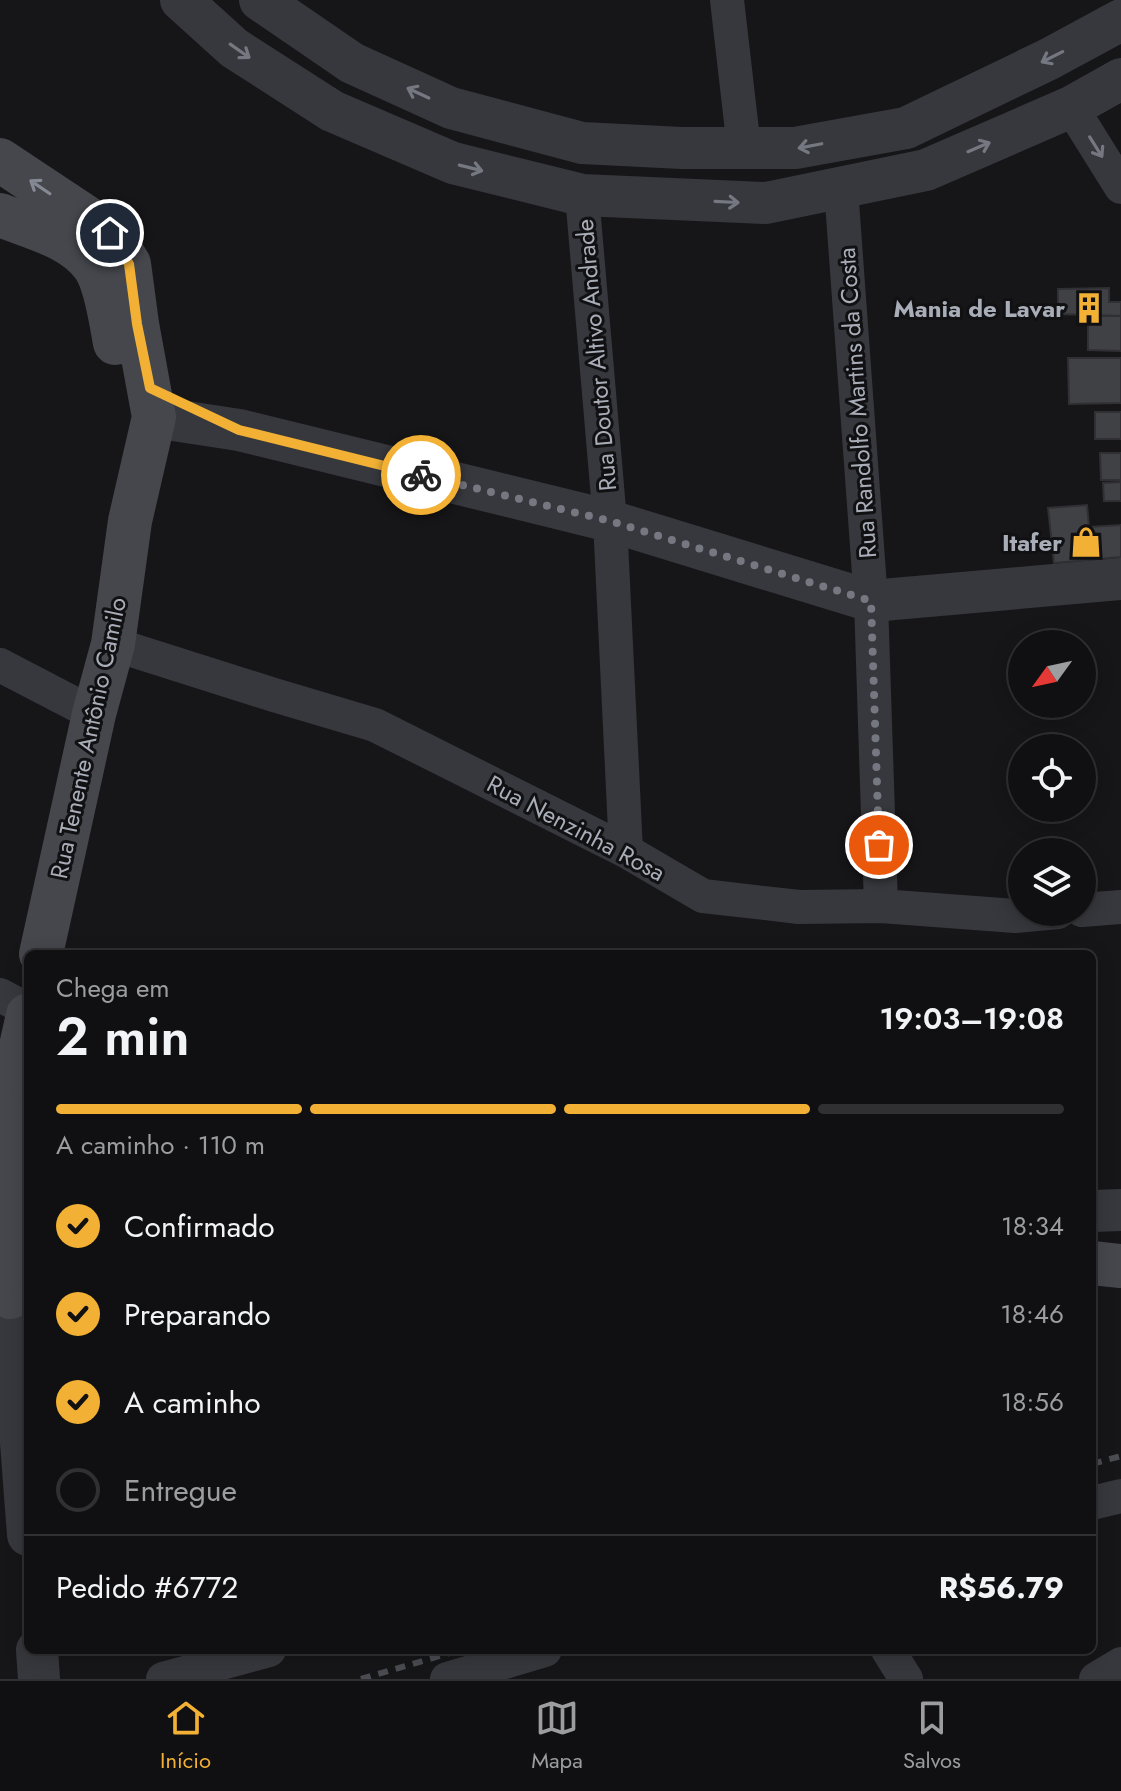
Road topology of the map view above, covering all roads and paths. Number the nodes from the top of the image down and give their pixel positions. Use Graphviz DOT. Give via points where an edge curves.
graph roads {
  1 [pos="181,0"];
  2 [pos="260,0"];
  3 [pos="727,0"];
  4 [pos="1121,20"];
  5 [pos="1121,79"];
  6 [pos="1071,107"];
  7 [pos="744,148"];
  8 [pos="0,160"];
  9 [pos="1121,187"];
  10 [pos="841,188"];
  11 [pos="582,195"];
  12 [pos="0,215"];
  13 [pos="143,402"];
  14 [pos="610,521"];
  15 [pos="1121,579"];
  16 [pos="871,601"];
  17 [pos="113,644"];
  18 [pos="0,665"];
  19 [pos="94,714"];
  20 [pos="626,851"];
  21 [pos="881,906"];
  22 [pos="1121,907"];
  23 [pos="1096,909"];
  24 [pos="1008,915"];
  25 [pos="42,950"];
  26 [pos="0,995"];
  27 [pos="24,1010"];
  28 [pos="24,1031"];
  29 [pos="1121,1210"];
  30 [pos="1096,1211"];
  31 [pos="1096,1263"];
  32 [pos="1121,1266"];
  33 [pos="15,1285"];
  34 [pos="24,1458"];
  35 [pos="1121,1496"];
  36 [pos="1096,1502"];
  37 [pos="37,1654"];
  38 [pos="254,1654"];
  39 [pos="531,1654"];
  40 [pos="890,1654"];
  41 [pos="1121,1664"];
  42 [pos="39,1679"];
  43 [pos="163,1679"];
  44 [pos="447,1679"];
  45 [pos="906,1679"];
  46 [pos="1096,1679"];
  1 -- 11 [label="street, one-way" via="234,48 332,111 453,163"];
  7 -- 2 [label="street, one-way" via="582,143 451,108 352,63"];
  3 -- 7 [label="street"];
  4 -- 7 [label="street, one-way" via="906,128 795,148"];
  5 -- 6 [label="street"];
  6 -- 9 [label="street, one-way"];
  10 -- 6 [label="street, one-way" via="926,170"];
  13 -- 8 [label="main road, one-way" via="129,264 110,233"];
  11 -- 10 [label="street, one-way" via="766,203"];
  10 -- 16 [label="street, Rua Randolfo Martins da Costa"];
  11 -- 14 [label="street, Rua Doutor Altivo Andrade"];
  12 -- 13 [label="main road" via="68,242 94,266"];
  13 -- 14 [label="street"];
  13 -- 17 [label="main road, Rua Tenente Antônio Camilo"];
  14 -- 16 [label="street"];
  14 -- 20 [label="street, Rua Doutor Altivo Andrade"];
  15 -- 16 [label="street"];
  16 -- 21 [label="street, Rua Randolfo Martins da Costa"];
  17 -- 19 [label="main road, Rua Tenente Antônio Camilo"];
  17 -- 20 [label="street, Rua Nenzinha Rosa" via="375,725"];
  18 -- 19 [label="street"];
  19 -- 25 [label="main road, Rua Tenente Antônio Camilo"];
  20 -- 21 [label="street, Rua Nenzinha Rosa" via="703,896 799,907"];
  21 -- 24 [label="street, Rua Nenzinha Rosa"];
  22 -- 23 [label="street"];
  26 -- 27 [label="street"];
  28 -- 33 [label="main road, bridge" via="6,1114"];
  29 -- 30 [label="street"];
  31 -- 32 [label="main road"];
  33 -- 34 [label="street"];
  35 -- 36 [label="street"];
  37 -- 42 [label="street"];
  38 -- 43 [label="street"];
  39 -- 44 [label="street"];
  40 -- 45 [label="street"];
  41 -- 46 [label="street"];
}
